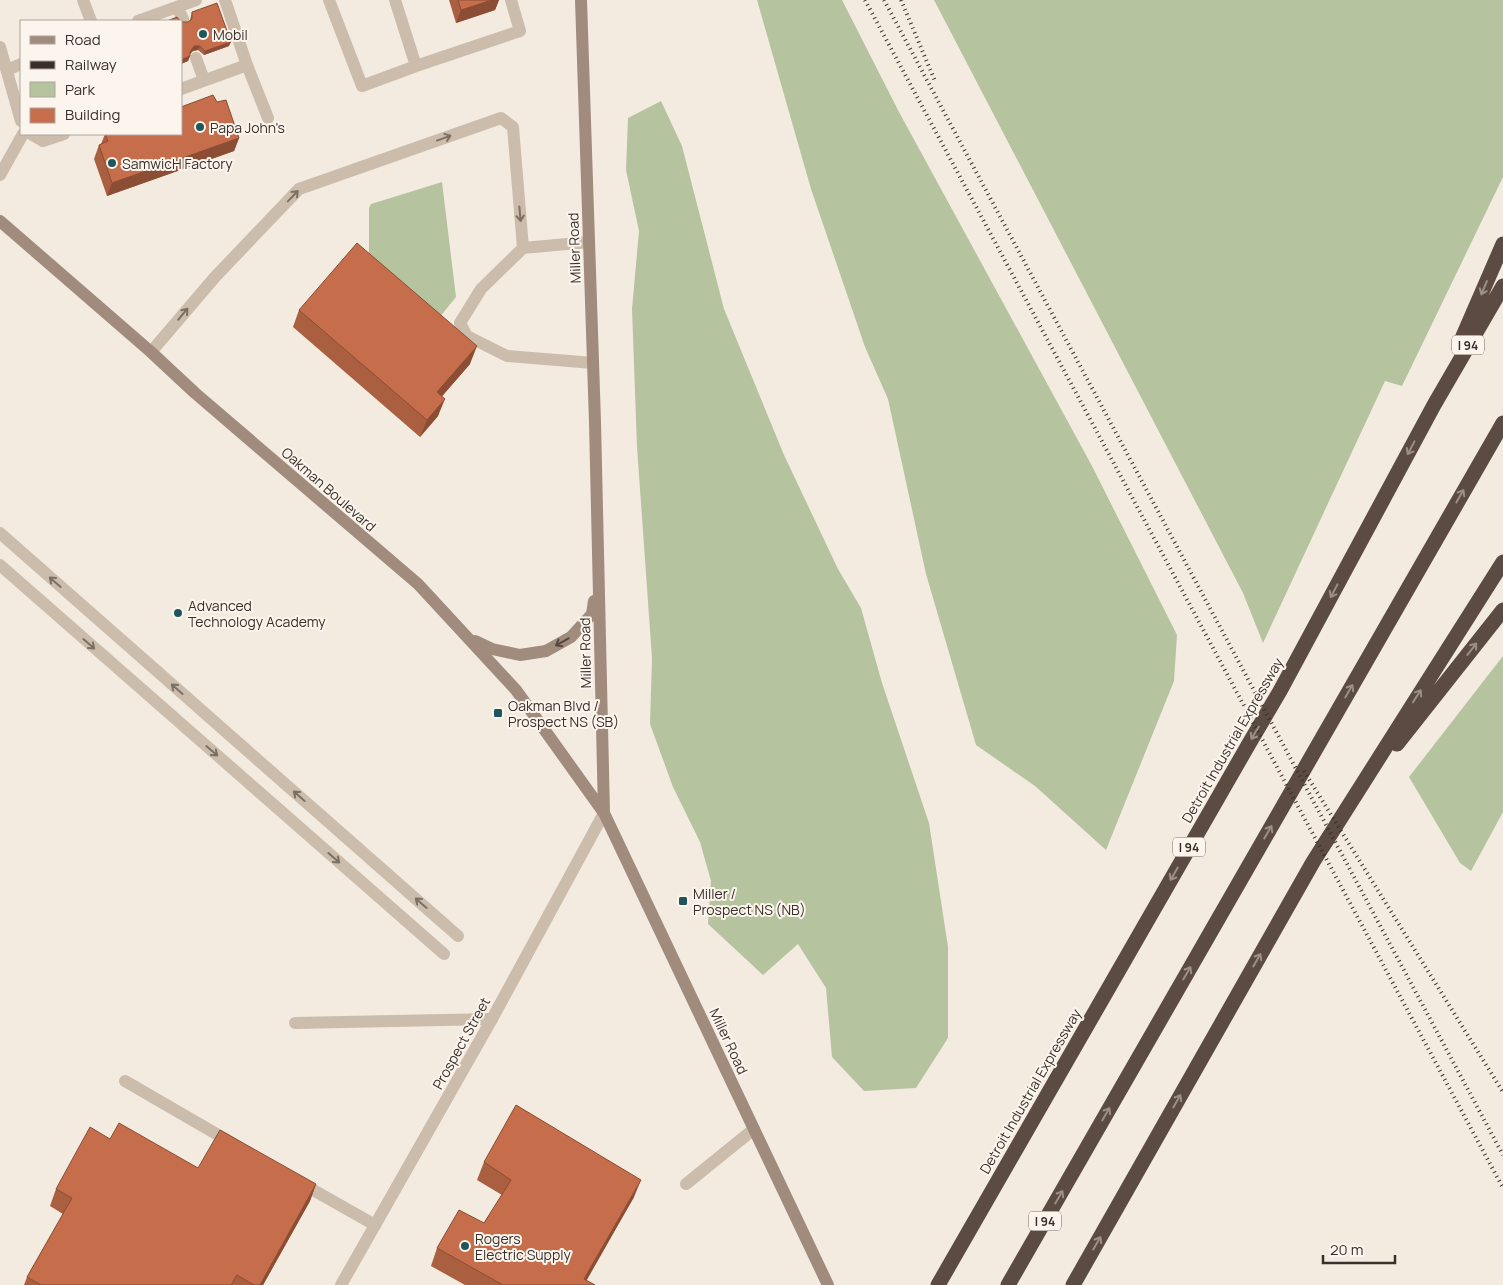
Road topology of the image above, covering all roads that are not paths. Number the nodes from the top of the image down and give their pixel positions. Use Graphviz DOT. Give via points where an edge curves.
graph roads {
  1 [pos="83,0"];
  2 [pos="196,0"];
  3 [pos="225,0"];
  4 [pos="328,0"];
  5 [pos="395,0"];
  6 [pos="511,0"];
  7 [pos="581,0"];
  8 [pos="178,7"];
  9 [pos="182,19"];
  10 [pos="91,20"];
  11 [pos="144,20"];
  12 [pos="0,47"];
  13 [pos="196,58"];
  14 [pos="20,64"];
  15 [pos="247,65"];
  16 [pos="416,66"];
  17 [pos="7,70"];
  18 [pos="204,80"];
  19 [pos="182,89"];
  20 [pos="20,117"];
  21 [pos="268,118"];
  22 [pos="22,135"];
  23 [pos="33,135"];
  24 [pos="61,135"];
  25 [pos="0,174"];
  26 [pos="0,221"];
  27 [pos="589,242"];
  28 [pos="1503,244"];
  29 [pos="523,248"];
  30 [pos="1503,286"];
  31 [pos="151,352"];
  32 [pos="593,363"];
  33 [pos="1434,405"];
  34 [pos="1503,423"];
  35 [pos="0,533"];
  36 [pos="1503,562"];
  37 [pos="0,566"];
  38 [pos="598,573"];
  39 [pos="1503,610"];
  40 [pos="468,638"];
  41 [pos="1344,811"];
  42 [pos="604,813"];
  43 [pos="458,936"];
  44 [pos="444,954"];
  45 [pos="492,1019"];
  46 [pos="294,1023"];
  47 [pos="125,1081"];
  48 [pos="754,1129"];
  49 [pos="242,1149"];
  50 [pos="292,1177"];
  51 [pos="686,1184"];
  52 [pos="375,1225"];
  53 [pos="341,1285"];
  54 [pos="828,1285"];
  55 [pos="938,1285"];
  56 [pos="1008,1285"];
  57 [pos="1073,1285"];
  1 -- 10 [label="street"];
  2 -- 8 [label="street"];
  3 -- 15 [label="street"];
  4 -- 16 [label="street" via="362,86"];
  5 -- 16 [label="street"];
  6 -- 16 [label="street" via="520,31"];
  7 -- 27 [label="main road, Miller Road"];
  8 -- 9 [label="street"];
  8 -- 11 [label="street"];
  12 -- 17 [label="street"];
  13 -- 18 [label="street"];
  14 -- 17 [label="street"];
  15 -- 18 [label="street"];
  15 -- 21 [label="street"];
  17 -- 20 [label="street"];
  18 -- 19 [label="street"];
  22 -- 25 [label="street"];
  23 -- 24 [label="street" via="43,141"];
  26 -- 31 [label="main road, Oakman Boulevard"];
  27 -- 29 [label="street"];
  27 -- 32 [label="main road, Miller Road"];
  28 -- 33 [label="highway, one-way"];
  31 -- 29 [label="street, one-way" via="215,277 299,189 502,118 513,127"];
  29 -- 32 [label="street" via="481,289 460,323 467,336 508,356"];
  30 -- 33 [label="highway, Detroit Industrial Expressway / I 94"];
  31 -- 40 [label="main road, Oakman Boulevard" via="418,584"];
  32 -- 38 [label="main road, Miller Road"];
  33 -- 55 [label="highway, Detroit Industrial Expressway / I 94, one-way" via="1280,691"];
  56 -- 34 [label="highway, I 94, one-way"];
  43 -- 35 [label="street, one-way"];
  41 -- 36 [label="highway, one-way"];
  37 -- 44 [label="street, one-way"];
  38 -- 40 [label="main road, one-way" via="592,614 571,637 546,651 520,655 492,649"];
  38 -- 42 [label="main road, Miller Road"];
  41 -- 39 [label="highway, one-way"];
  40 -- 42 [label="main road, Oakman Boulevard" via="516,690"];
  57 -- 41 [label="highway, one-way"];
  42 -- 45 [label="street, Prospect Street"];
  42 -- 48 [label="main road, Miller Road"];
  45 -- 46 [label="street"];
  45 -- 52 [label="street, Prospect Street"];
  47 -- 49 [label="street"];
  48 -- 51 [label="street"];
  48 -- 54 [label="main road, Miller Road"];
  50 -- 52 [label="street"];
  52 -- 53 [label="street, Prospect Street"];
}
